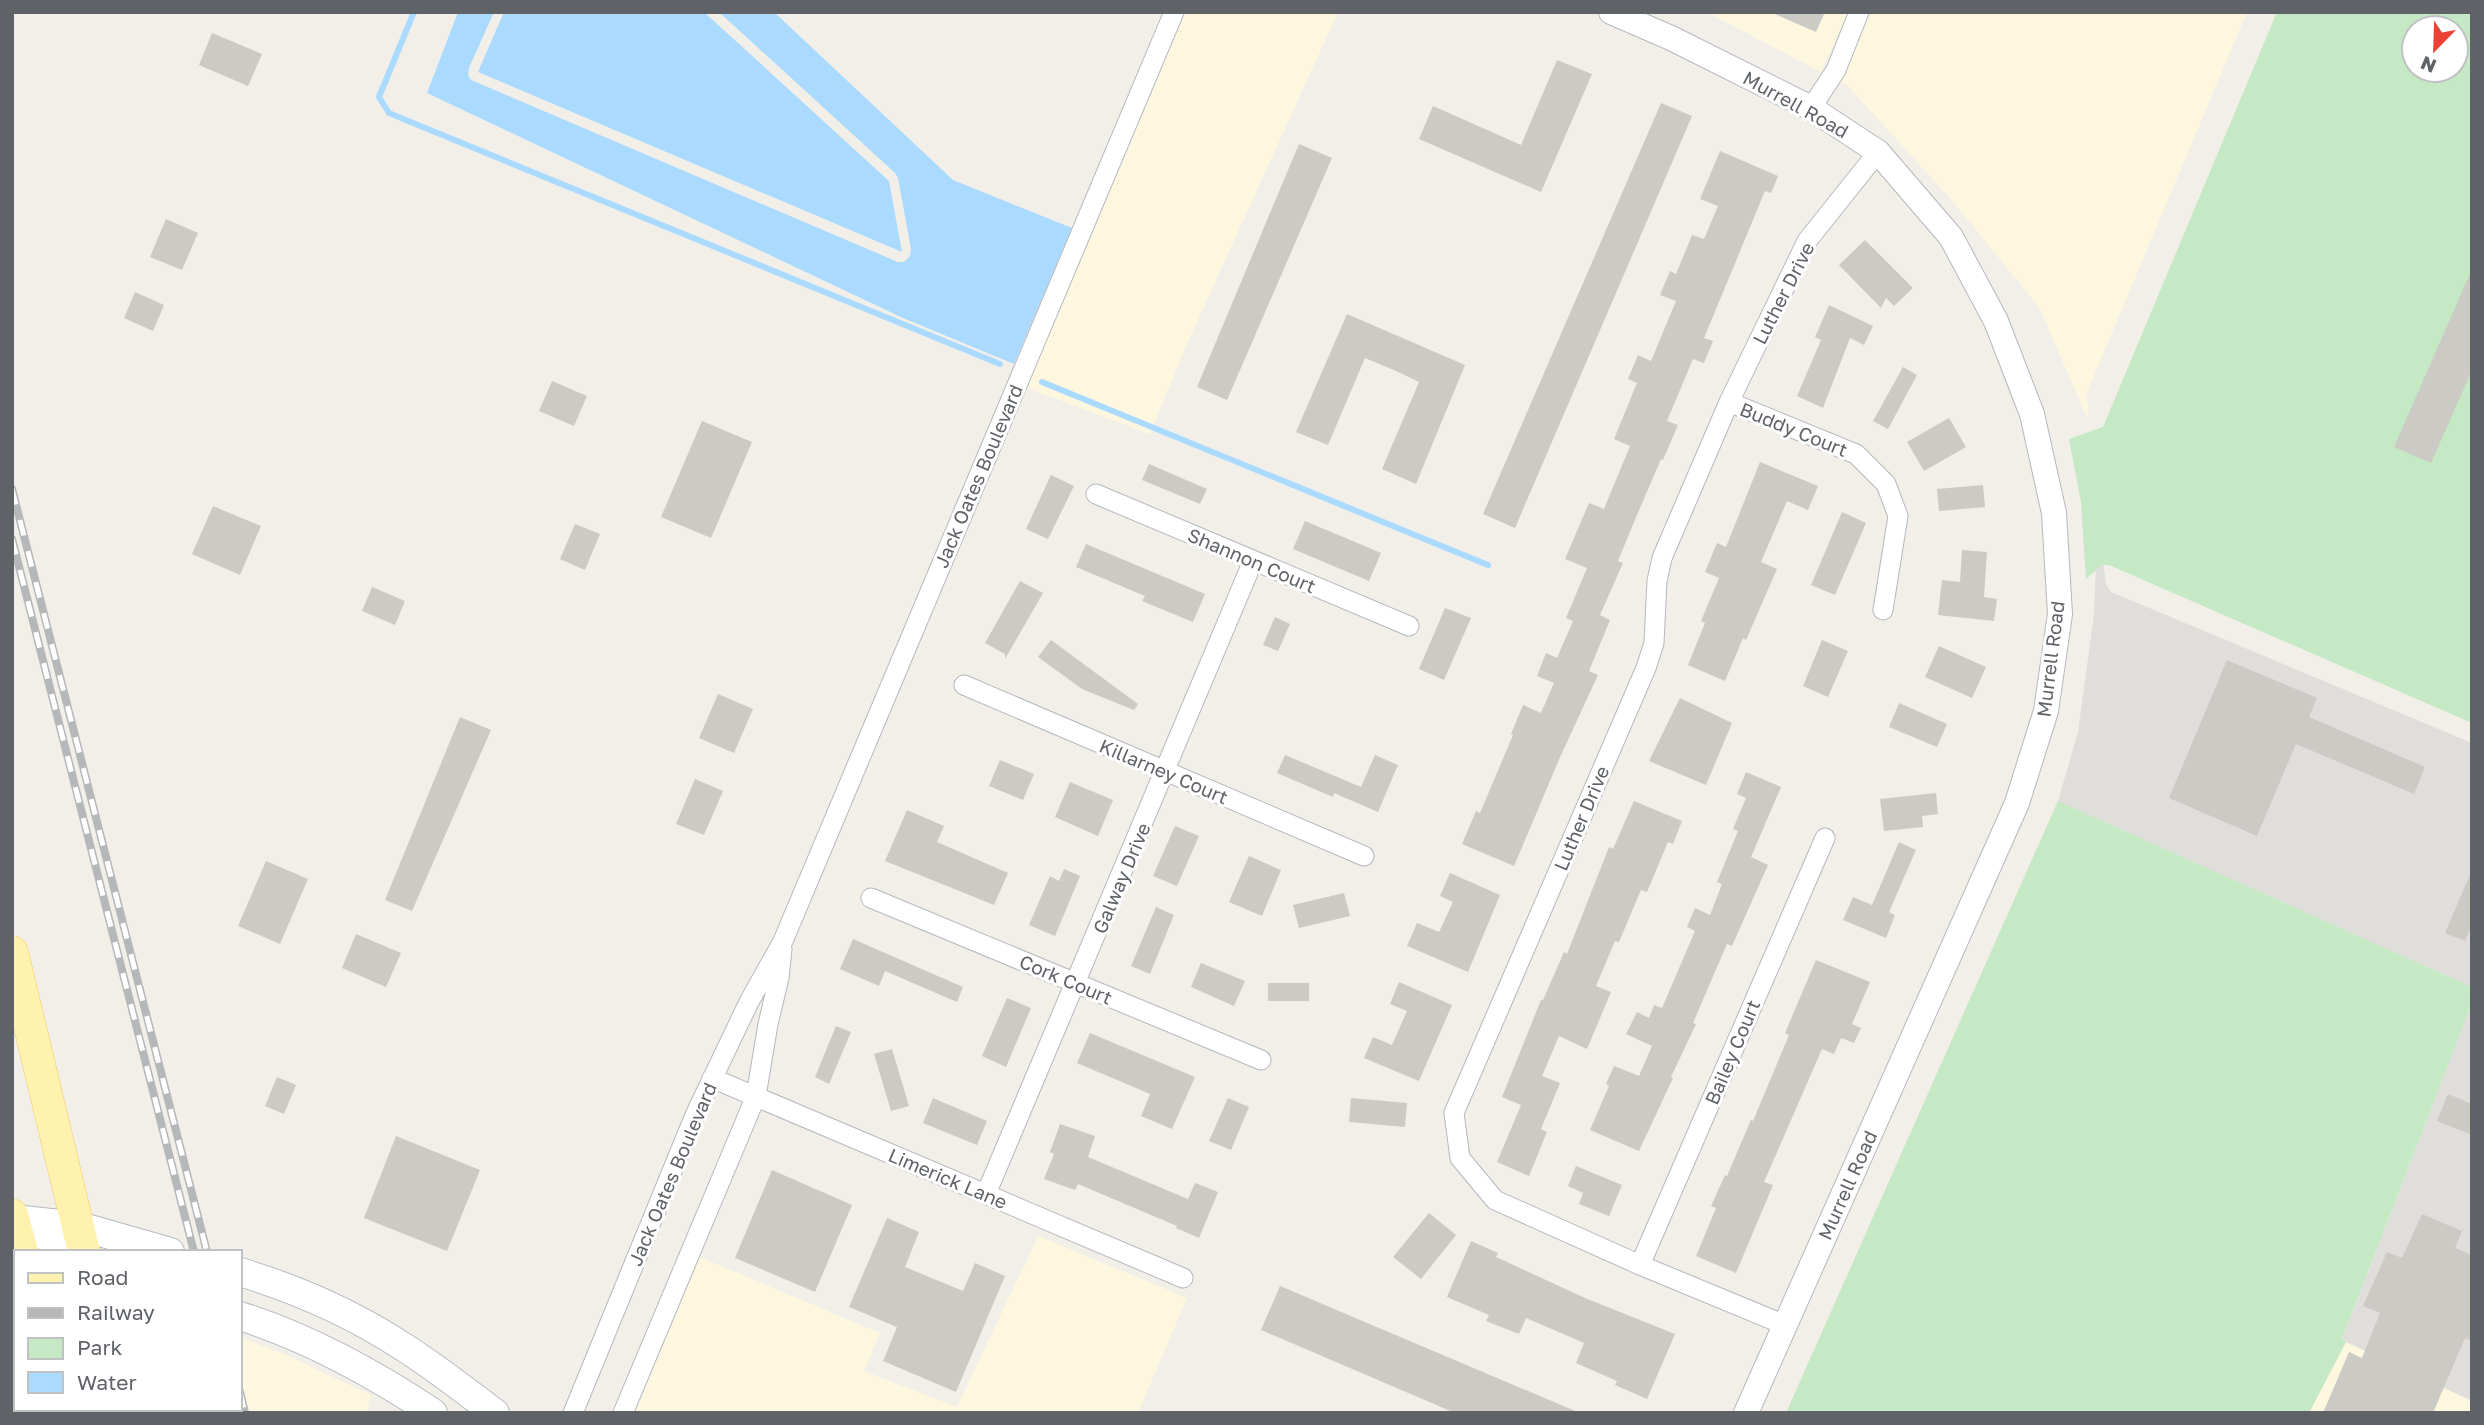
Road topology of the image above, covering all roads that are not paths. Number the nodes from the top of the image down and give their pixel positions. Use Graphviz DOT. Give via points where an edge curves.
graph roads {
  1 [pos="1174,12"];
  2 [pos="1611,12"];
  3 [pos="1859,12"];
  4 [pos="1811,108"];
  5 [pos="1878,152"];
  6 [pos="1729,402"];
  7 [pos="1096,494"];
  8 [pos="1253,561"];
  9 [pos="1883,610"];
  10 [pos="1409,626"];
  11 [pos="964,685"];
  12 [pos="1166,772"];
  13 [pos="1825,838"];
  14 [pos="1364,856"];
  15 [pos="871,898"];
  16 [pos="783,941"];
  17 [pos="12,952"];
  18 [pos="1076,984"];
  19 [pos="1261,1060"];
  20 [pos="712,1078"];
  21 [pos="756,1096"];
  22 [pos="986,1194"];
  23 [pos="13,1217"];
  24 [pos="79,1243"];
  25 [pos="21,1250"];
  26 [pos="150,1250"];
  27 [pos="1640,1265"];
  28 [pos="242,1273"];
  29 [pos="1183,1278"];
  30 [pos="242,1317"];
  31 [pos="1785,1325"];
  32 [pos="433,1413"];
  33 [pos="495,1413"];
  34 [pos="573,1413"];
  35 [pos="623,1413"];
  36 [pos="1746,1413"];
  1 -- 16 [label="street, Jack Oates Boulevard"];
  2 -- 4 [label="street, Murrell Road"];
  3 -- 4 [label="street" via="1836,70"];
  4 -- 5 [label="street, Murrell Road"];
  5 -- 6 [label="street, Luther Drive" via="1807,241"];
  5 -- 31 [label="street, Murrell Road" via="1951,237 1996,321 2032,414 2051,501 2060,614 2046,711 2017,803"];
  6 -- 9 [label="street, Buddy Court" via="1856,454 1886,484 1898,516"];
  6 -- 27 [label="street, Luther Drive" via="1662,558 1654,643 1646,668 1454,1113 1460,1158 1495,1200"];
  7 -- 8 [label="street, Shannon Court"];
  8 -- 10 [label="street, Shannon Court"];
  8 -- 12 [label="street, Galway Drive"];
  11 -- 12 [label="street, Killarney Court"];
  12 -- 14 [label="street, Killarney Court"];
  12 -- 18 [label="street, Galway Drive"];
  13 -- 27 [label="street, Bailey Court"];
  15 -- 18 [label="street, Cork Court"];
  16 -- 20 [label="street, Jack Oates Boulevard"];
  16 -- 21 [label="street, Jack Oates Boulevard"];
  17 -- 24 [label="main road"];
  18 -- 19 [label="street, Cork Court"];
  18 -- 22 [label="street, Galway Drive"];
  20 -- 21 [label="street, Limerick Lane"];
  20 -- 34 [label="street, Jack Oates Boulevard"];
  21 -- 22 [label="street, Limerick Lane"];
  21 -- 35 [label="street, Jack Oates Boulevard"];
  22 -- 29 [label="street, Limerick Lane"];
  23 -- 24 [label="main road"];
  23 -- 25 [label="main road"];
  24 -- 26 [label="main road"];
  27 -- 31 [label="street, Luther Drive"];
  28 -- 33 [label="main road" via="322,1303 402,1345"];
  30 -- 32 [label="main road" via="304,1340 385,1381"];
  31 -- 36 [label="street, Murrell Road"];
}
